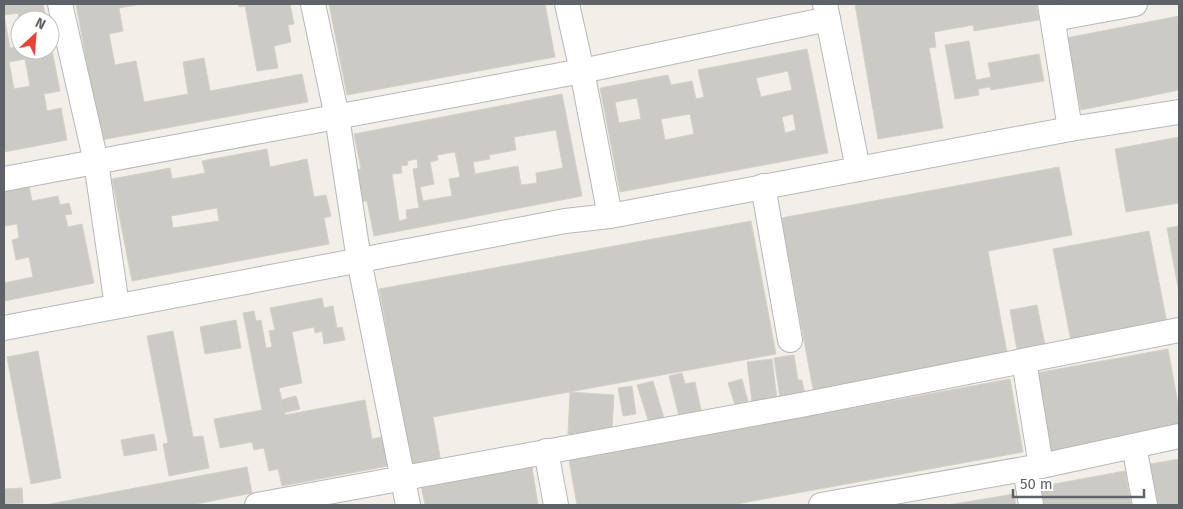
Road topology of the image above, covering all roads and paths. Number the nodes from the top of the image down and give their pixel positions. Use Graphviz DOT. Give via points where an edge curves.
graph roads {
  1 [pos="60,4"];
  2 [pos="313,4"];
  3 [pos="567,4"];
  4 [pos="1135,4"];
  5 [pos="826,12"];
  6 [pos="1051,12"];
  7 [pos="582,71"];
  8 [pos="1179,112"];
  9 [pos="337,117"];
  10 [pos="1070,129"];
  11 [pos="96,162"];
  12 [pos="858,169"];
  13 [pos="4,179"];
  14 [pos="764,186"];
  15 [pos="610,216"];
  16 [pos="359,260"];
  17 [pos="117,306"];
  18 [pos="4,328"];
  19 [pos="1179,330"];
  20 [pos="790,340"];
  21 [pos="1024,361"];
  22 [pos="1179,436"];
  23 [pos="1134,446"];
  24 [pos="546,451"];
  25 [pos="1033,467"];
  26 [pos="403,478"];
  27 [pos="918,497"];
  28 [pos="257,505"];
  29 [pos="408,505"];
  30 [pos="556,505"];
  31 [pos="821,505"];
  32 [pos="1031,505"];
  33 [pos="1145,505"];
  1 -- 11 [label="street"];
  2 -- 9 [label="street"];
  3 -- 7 [label="street"];
  4 -- 6 [label="street"];
  5 -- 7 [label="street"];
  5 -- 12 [label="street"];
  6 -- 10 [label="street"];
  7 -- 9 [label="street"];
  7 -- 15 [label="street"];
  8 -- 10 [label="street"];
  9 -- 11 [label="street"];
  9 -- 16 [label="street"];
  10 -- 12 [label="street"];
  11 -- 13 [label="street"];
  11 -- 17 [label="street"];
  12 -- 14 [label="street"];
  14 -- 15 [label="street"];
  14 -- 20 [label="street"];
  15 -- 16 [label="street" via="565,221"];
  16 -- 17 [label="street"];
  16 -- 26 [label="street"];
  17 -- 18 [label="street"];
  19 -- 21 [label="street"];
  21 -- 24 [label="street"];
  21 -- 25 [label="street"];
  22 -- 23 [label="street"];
  23 -- 25 [label="street"];
  23 -- 33 [label="street"];
  24 -- 26 [label="street"];
  24 -- 30 [label="street"];
  25 -- 27 [label="street"];
  25 -- 32 [label="street"];
  26 -- 28 [label="street"];
  26 -- 29 [label="street"];
  27 -- 31 [label="street"];
}
